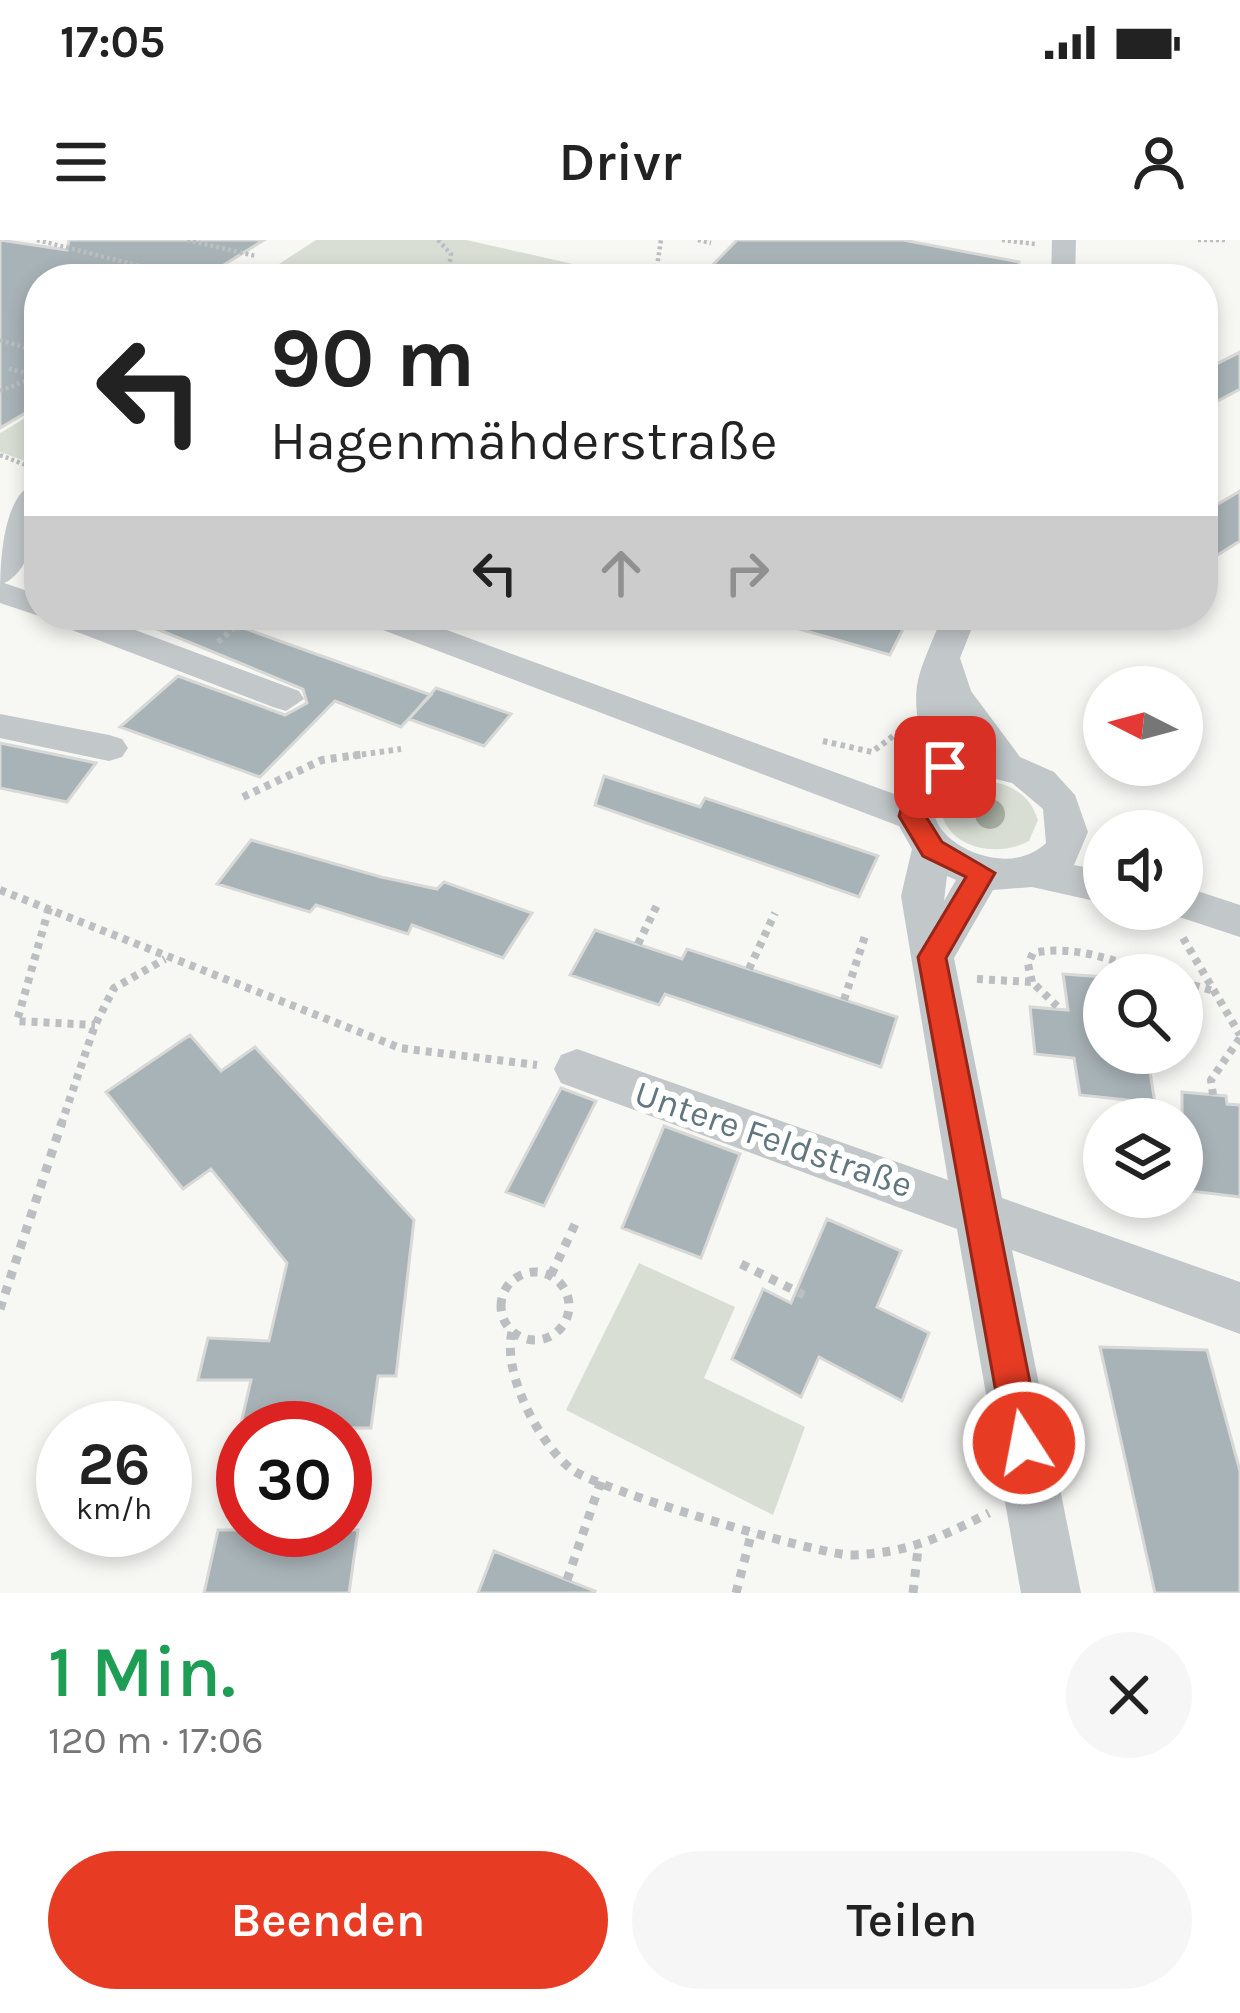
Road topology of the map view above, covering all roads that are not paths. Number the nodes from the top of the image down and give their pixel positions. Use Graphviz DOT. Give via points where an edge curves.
graph roads {
  1 [pos="24,530"];
  2 [pos="11,563"];
  3 [pos="103,630"];
  4 [pos="416,630"];
  5 [pos="952,630"];
  6 [pos="940,653"];
  7 [pos="286,699"];
  8 [pos="0,726"];
  9 [pos="109,748"];
  10 [pos="1006,766"];
  11 [pos="927,804"];
  12 [pos="1071,828"];
  13 [pos="1083,837"];
  14 [pos="1033,872"];
  15 [pos="982,873"];
  16 [pos="1083,882"];
  17 [pos="1203,914"];
  18 [pos="1240,921"];
  19 [pos="933,967"];
  20 [pos="577,1070"];
  21 [pos="977,1209"];
  22 [pos="1240,1308"];
  23 [pos="1051,1593"];
  1 -- 2 [label="street"];
  3 -- 7 [label="street"];
  4 -- 11 [label="street" via="740,747"];
  5 -- 6 [label="street"];
  6 -- 10 [label="street" via="953,693"];
  6 -- 11 [label="street" via="929,702"];
  8 -- 9 [label="street"];
  10 -- 11 [label="street" via="979,761"];
  10 -- 12 [label="street" via="1062,802"];
  11 -- 15 [label="street"];
  11 -- 19 [label="street" via="922,896"];
  12 -- 13 [label="street"];
  12 -- 14 [label="street" via="1066,847"];
  14 -- 15 [label="street"];
  14 -- 16 [label="street"];
  15 -- 19 [label="street"];
  17 -- 18 [label="street"];
  19 -- 21 [label="street"];
  20 -- 21 [label="street, Untere Feldstraße"];
  21 -- 22 [label="street, Untere Feldstraße"];
  21 -- 23 [label="street"];
}
